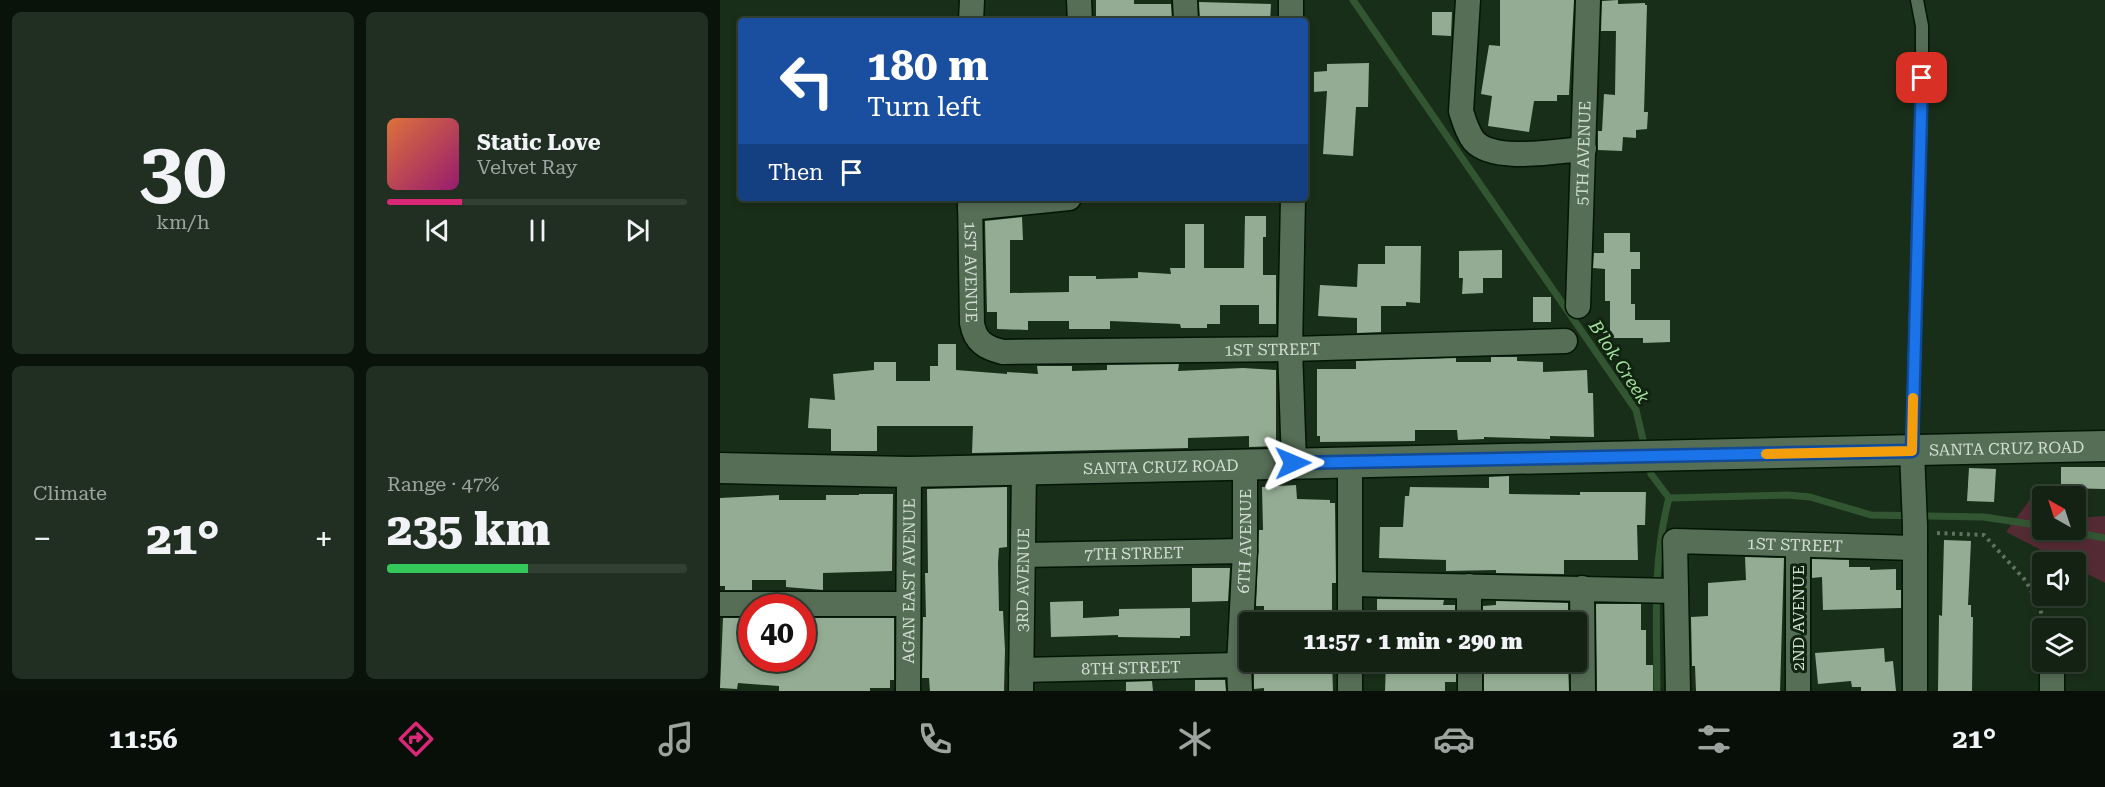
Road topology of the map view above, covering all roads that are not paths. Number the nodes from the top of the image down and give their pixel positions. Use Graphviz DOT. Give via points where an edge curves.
graph roads {
  1 [pos="972,0"];
  2 [pos="1079,0"];
  3 [pos="1185,0"];
  4 [pos="1291,0"];
  5 [pos="1468,0"];
  6 [pos="1588,0"];
  7 [pos="1917,0"];
  8 [pos="971,18"];
  9 [pos="1080,18"];
  10 [pos="1186,18"];
  11 [pos="1291,18"];
  12 [pos="1584,149"];
  13 [pos="1010,201"];
  14 [pos="1293,201"];
  15 [pos="970,203"];
  16 [pos="1578,306"];
  17 [pos="1565,341"];
  18 [pos="980,343"];
  19 [pos="1290,349"];
  20 [pos="2105,446"];
  21 [pos="1912,451"];
  22 [pos="1350,462"];
  23 [pos="1293,463"];
  24 [pos="1245,465"];
  25 [pos="720,468"];
  26 [pos="1024,469"];
  27 [pos="909,472"];
  28 [pos="1915,528"];
  29 [pos="1798,544"];
  30 [pos="1245,551"];
  31 [pos="1023,555"];
  32 [pos="1350,584"];
  33 [pos="1469,586"];
  34 [pos="1582,588"];
  35 [pos="1660,591"];
  36 [pos="720,604"];
  37 [pos="908,604"];
  38 [pos="1242,612"];
  39 [pos="1350,612"];
  40 [pos="1469,612"];
  41 [pos="1239,665"];
  42 [pos="1239,672"];
  43 [pos="1350,672"];
  44 [pos="1470,672"];
  45 [pos="2052,672"];
  46 [pos="1021,680"];
  47 [pos="908,691"];
  48 [pos="1240,691"];
  49 [pos="1350,691"];
  50 [pos="1470,691"];
  51 [pos="1583,691"];
  52 [pos="1678,691"];
  53 [pos="1798,691"];
  54 [pos="1915,691"];
  55 [pos="2052,691"];
  1 -- 8 [label="street"];
  2 -- 9 [label="street"];
  3 -- 10 [label="street"];
  4 -- 11 [label="street"];
  5 -- 12 [label="street" via="1461,111 1475,142 1504,154"];
  6 -- 12 [label="street, 5TH AVENUE"];
  7 -- 21 [label="lane" via="1922,26 1922,78"];
  12 -- 16 [label="street, 5TH AVENUE"];
  13 -- 15 [label="street"];
  14 -- 19 [label="street"];
  15 -- 18 [label="street, 1ST AVENUE" via="972,323"];
  17 -- 19 [label="street, 1ST STREET"];
  18 -- 19 [label="street, 1ST STREET" via="1003,352"];
  19 -- 23 [label="street"];
  20 -- 21 [label="street, SANTA CRUZ ROAD"];
  21 -- 22 [label="street, SANTA CRUZ ROAD"];
  21 -- 28 [label="street"];
  22 -- 23 [label="street, SANTA CRUZ ROAD"];
  22 -- 32 [label="street"];
  23 -- 24 [label="street, SANTA CRUZ ROAD"];
  24 -- 26 [label="street, SANTA CRUZ ROAD"];
  24 -- 30 [label="street, 6TH AVENUE"];
  25 -- 27 [label="street, SANTA CRUZ ROAD"];
  26 -- 27 [label="street, SANTA CRUZ ROAD"];
  26 -- 31 [label="street, 3RD AVENUE"];
  27 -- 37 [label="street, AGAN EAST AVENUE"];
  28 -- 29 [label="street, 1ST STREET"];
  28 -- 54 [label="street"];
  29 -- 35 [label="street, 1ST STREET" via="1675,541"];
  29 -- 53 [label="street, 2ND AVENUE"];
  30 -- 31 [label="street, 7TH STREET"];
  30 -- 38 [label="street, 6TH AVENUE"];
  31 -- 46 [label="street, 3RD AVENUE"];
  32 -- 33 [label="street"];
  32 -- 39 [label="street"];
  33 -- 34 [label="street"];
  33 -- 40 [label="street"];
  34 -- 35 [label="street"];
  34 -- 51 [label="street"];
  35 -- 52 [label="street"];
  36 -- 37 [label="street"];
  37 -- 47 [label="street, AGAN EAST AVENUE"];
  41 -- 46 [label="street, 8TH STREET"];
  42 -- 48 [label="street, 6TH AVENUE"];
  43 -- 49 [label="street"];
  44 -- 50 [label="street"];
  45 -- 55 [label="street"];
}
